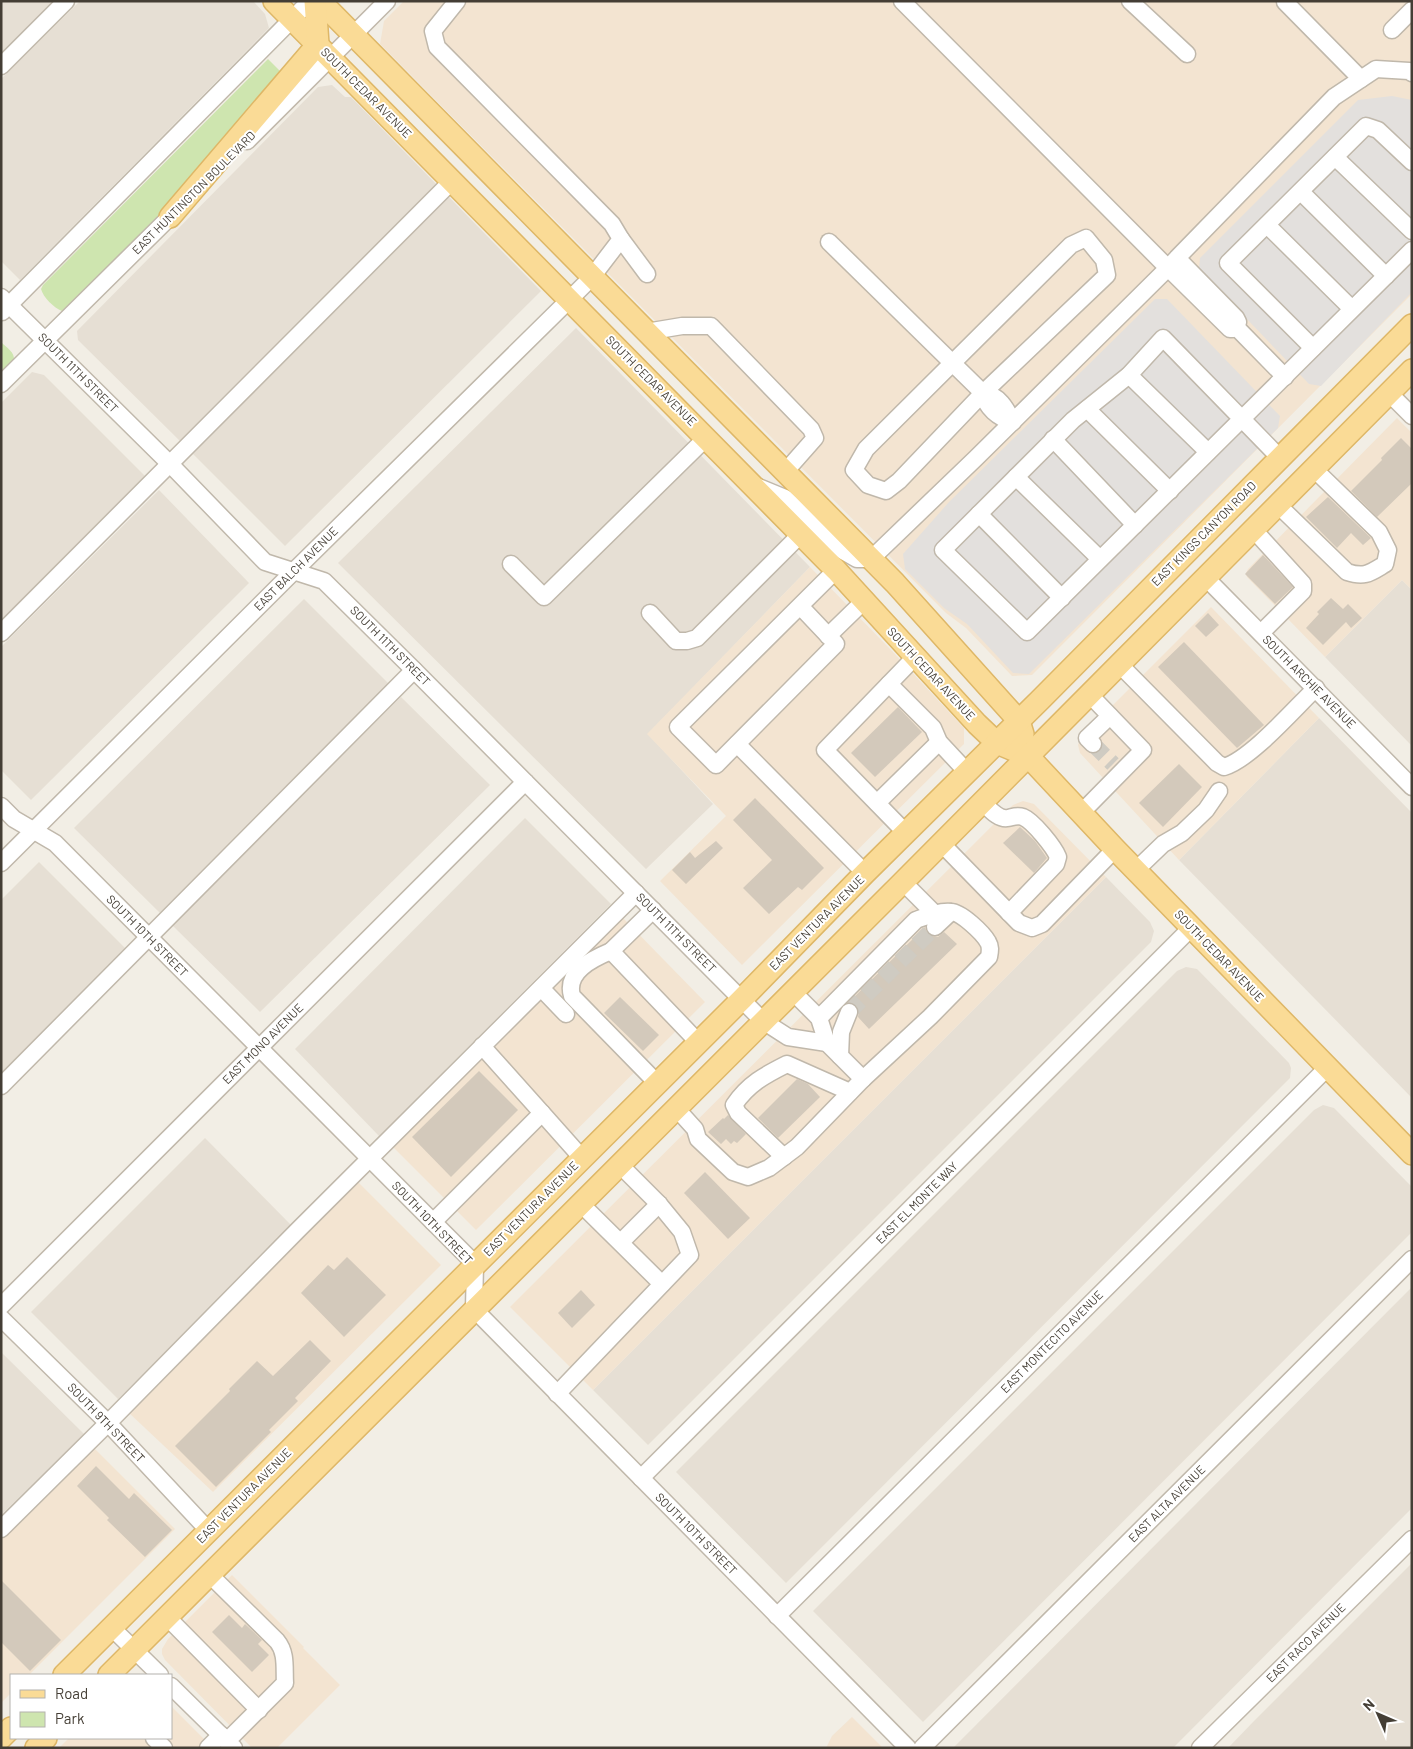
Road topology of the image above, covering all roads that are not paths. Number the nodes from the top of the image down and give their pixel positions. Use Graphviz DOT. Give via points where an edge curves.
graph roads {
  1 [pos="66,1"];
  2 [pos="274,1"];
  3 [pos="310,1"];
  4 [pos="387,1"];
  5 [pos="457,1"];
  6 [pos="902,1"];
  7 [pos="1130,1"];
  8 [pos="1285,2"];
  9 [pos="326,4"];
  10 [pos="1412,10"];
  11 [pos="293,19"];
  12 [pos="1392,30"];
  13 [pos="353,36"];
  14 [pos="324,51"];
  15 [pos="1187,54"];
  16 [pos="1,66"];
  17 [pos="1412,73"];
  18 [pos="1361,79"];
  19 [pos="1335,158"];
  20 [pos="1412,162"];
  21 [pos="453,180"];
  22 [pos="1301,192"];
  23 [pos="170,217"];
  24 [pos="1267,225"];
  25 [pos="1412,231"];
  26 [pos="621,239"];
  27 [pos="829,242"];
  28 [pos="1412,250"];
  29 [pos="1172,263"];
  30 [pos="647,274"];
  31 [pos="1386,276"];
  32 [pos="592,277"];
  33 [pos="570,299"];
  34 [pos="4,305"];
  35 [pos="1352,309"];
  36 [pos="1412,325"];
  37 [pos="646,332"];
  38 [pos="45,340"];
  39 [pos="1313,348"];
  40 [pos="952,363"];
  41 [pos="1412,370"];
  42 [pos="1129,374"];
  43 [pos="1285,377"];
  44 [pos="1,384"];
  45 [pos="983,393"];
  46 [pos="1389,393"];
  47 [pos="1087,409"];
  48 [pos="1412,416"];
  49 [pos="1242,419"];
  50 [pos="1013,422"];
  51 [pos="706,438"];
  52 [pos="1053,440"];
  53 [pos="1208,452"];
  54 [pos="1280,458"];
  55 [pos="171,465"];
  56 [pos="1314,469"];
  57 [pos="785,472"];
  58 [pos="1016,477"];
  59 [pos="752,484"];
  60 [pos="1170,491"];
  61 [pos="1278,505"];
  62 [pos="979,514"];
  63 [pos="1135,525"];
  64 [pos="1254,530"];
  65 [pos="801,534"];
  66 [pos="871,559"];
  67 [pos="1100,559"];
  68 [pos="512,564"];
  69 [pos="836,570"];
  70 [pos="293,572"];
  71 [pos="1206,578"];
  72 [pos="1062,598"];
  73 [pos="864,601"];
  74 [pos="800,606"];
  75 [pos="650,613"];
  76 [pos="1,633"];
  77 [pos="1261,633"];
  78 [pos="828,636"];
  79 [pos="915,657"];
  80 [pos="1119,664"];
  81 [pos="414,670"];
  82 [pos="889,684"];
  83 [pos="1316,688"];
  84 [pos="1089,694"];
  85 [pos="1110,716"];
  86 [pos="1019,721"];
  87 [pos="939,742"];
  88 [pos="997,743"];
  89 [pos="737,744"];
  90 [pos="1093,744"];
  91 [pos="1028,756"];
  92 [pos="966,772"];
  93 [pos="525,782"];
  94 [pos="1412,787"];
  95 [pos="1219,791"];
  96 [pos="982,802"];
  97 [pos="877,803"];
  98 [pos="1,806"];
  99 [pos="1081,813"];
  100 [pos="34,831"];
  101 [pos="906,833"];
  102 [pos="941,843"];
  103 [pos="1114,849"];
  104 [pos="1,863"];
  105 [pos="1136,870"];
  106 [pos="865,873"];
  107 [pos="903,882"];
  108 [pos="636,893"];
  109 [pos="653,910"];
  110 [pos="1009,913"];
  111 [pos="940,918"];
  112 [pos="1192,927"];
  113 [pos="149,937"];
  114 [pos="611,951"];
  115 [pos="541,988"];
  116 [pos="793,992"];
  117 [pos="742,999"];
  118 [pos="849,1012"];
  119 [pos="566,1014"];
  120 [pos="819,1018"];
  121 [pos="763,1021"];
  122 [pos="698,1042"];
  123 [pos="827,1043"];
  124 [pos="482,1046"];
  125 [pos="259,1048"];
  126 [pos="840,1056"];
  127 [pos="1328,1067"];
  128 [pos="863,1079"];
  129 [pos="657,1083"];
  130 [pos="1,1086"];
  131 [pos="850,1092"];
  132 [pos="676,1108"];
  133 [pos="542,1114"];
  134 [pos="1412,1154"];
  135 [pos="784,1157"];
  136 [pos="369,1158"];
  137 [pos="582,1158"];
  138 [pos="619,1164"];
  139 [pos="580,1203"];
  140 [pos="659,1204"];
  141 [pos="433,1222"];
  142 [pos="620,1242"];
  143 [pos="1412,1260"];
  144 [pos="475,1264"];
  145 [pos="662,1284"];
  146 [pos="1,1306"];
  147 [pos="474,1310"];
  148 [pos="1,1318"];
  149 [pos="557,1394"];
  150 [pos="108,1424"];
  151 [pos="641,1478"];
  152 [pos="1,1528"];
  153 [pos="209,1531"];
  154 [pos="1412,1539"];
  155 [pos="210,1575"];
  156 [pos="777,1616"];
  157 [pos="167,1617"];
  158 [pos="112,1628"];
  159 [pos="134,1650"];
  160 [pos="65,1674"];
  161 [pos="110,1674"];
  162 [pos="159,1674"];
  163 [pos="172,1687"];
  164 [pos="258,1710"];
  165 [pos="10,1729"];
  166 [pos="1,1738"];
  167 [pos="155,1739"];
  168 [pos="228,1741"];
  169 [pos="164,1748"];
  170 [pos="208,1748"];
  171 [pos="908,1748"];
  172 [pos="922,1748"];
  173 [pos="1200,1748"];
  1 -- 16 [label="street"];
  2 -- 11 [label="main road, SOUTH CEDAR AVENUE"];
  3 -- 11 [label="street"];
  4 -- 13 [label="street"];
  5 -- 26 [label="street" via="433,31 437,47 612,224"];
  6 -- 29 [label="street"];
  7 -- 15 [label="street"];
  8 -- 18 [label="street"];
  9 -- 13 [label="main road, SOUTH CEDAR AVENUE"];
  9 -- 14 [label="main road"];
  10 -- 12 [label="street"];
  11 -- 14 [label="main road, SOUTH CEDAR AVENUE"];
  11 -- 34 [label="street"];
  13 -- 14 [label="street"];
  13 -- 32 [label="main road, SOUTH CEDAR AVENUE"];
  14 -- 21 [label="main road, SOUTH CEDAR AVENUE"];
  14 -- 23 [label="main road"];
  17 -- 18 [label="street" via="1376,69"];
  18 -- 29 [label="street" via="1334,98"];
  19 -- 20 [label="street" via="1366,126 1378,130"];
  19 -- 22 [label="street"];
  19 -- 25 [label="street"];
  21 -- 33 [label="main road, SOUTH CEDAR AVENUE"];
  21 -- 55 [label="street"];
  22 -- 24 [label="street"];
  22 -- 31 [label="street"];
  23 -- 38 [label="street, EAST HUNTINGTON BOULEVARD"];
  24 -- 35 [label="street"];
  24 -- 39 [label="street" via="1228,263"];
  26 -- 30 [label="street"];
  26 -- 32 [label="street, EAST BALCH AVENUE"];
  27 -- 40 [label="street"];
  28 -- 31 [label="street"];
  29 -- 43 [label="street" via="1230,328 1236,327"];
  29 -- 50 [label="street"];
  31 -- 35 [label="street"];
  32 -- 33 [label="street, EAST BALCH AVENUE"];
  32 -- 37 [label="main road, SOUTH CEDAR AVENUE"];
  33 -- 51 [label="main road, SOUTH CEDAR AVENUE"];
  33 -- 70 [label="street, EAST BALCH AVENUE"];
  34 -- 38 [label="street, SOUTH 11TH STREET"];
  35 -- 39 [label="street"];
  36 -- 54 [label="main road, EAST KINGS CANYON ROAD"];
  37 -- 57 [label="main road, SOUTH CEDAR AVENUE"];
  37 -- 57 [label="street" via="682,326 711,326 812,429 815,438"];
  38 -- 44 [label="street, EAST HUNTINGTON BOULEVARD"];
  38 -- 55 [label="street, SOUTH 11TH STREET"];
  39 -- 43 [label="street"];
  40 -- 45 [label="street"];
  40 -- 45 [label="street" via="866,449 854,470 868,485 886,490 899,480"];
  40 -- 45 [label="street" via="1071,245 1086,238 1104,260 1107,275"];
  41 -- 46 [label="main road"];
  42 -- 47 [label="street"];
  42 -- 49 [label="street" via="1163,338"];
  42 -- 53 [label="street"];
  43 -- 49 [label="street"];
  45 -- 50 [label="street" via="992,394"];
  46 -- 48 [label="street"];
  46 -- 56 [label="main road"];
  47 -- 52 [label="street"];
  47 -- 60 [label="street"];
  49 -- 53 [label="street"];
  49 -- 54 [label="street"];
  50 -- 66 [label="street"];
  51 -- 59 [label="main road, SOUTH CEDAR AVENUE"];
  51 -- 68 [label="street" via="544,597"];
  52 -- 58 [label="street"];
  52 -- 63 [label="street"];
  53 -- 60 [label="street"];
  54 -- 86 [label="main road, EAST KINGS CANYON ROAD"];
  55 -- 70 [label="street, SOUTH 11TH STREET" via="265,562"];
  55 -- 76 [label="street"];
  56 -- 61 [label="main road"];
  56 -- 61 [label="street" via="1379,532 1388,550 1385,564 1359,576 1348,572"];
  57 -- 66 [label="main road, SOUTH CEDAR AVENUE"];
  58 -- 62 [label="street"];
  58 -- 67 [label="street"];
  59 -- 65 [label="main road, SOUTH CEDAR AVENUE"];
  59 -- 66 [label="street" via="785,498 844,551 857,559"];
  60 -- 63 [label="street"];
  61 -- 64 [label="main road"];
  62 -- 72 [label="street"];
  62 -- 72 [label="street" via="943,550 1027,632"];
  63 -- 67 [label="street"];
  64 -- 71 [label="main road"];
  64 -- 77 [label="street" via="1303,584 1304,591"];
  65 -- 69 [label="main road, SOUTH CEDAR AVENUE"];
  65 -- 75 [label="street" via="697,638 676,641"];
  66 -- 86 [label="main road, SOUTH CEDAR AVENUE"];
  67 -- 72 [label="street"];
  69 -- 73 [label="main road, SOUTH CEDAR AVENUE"];
  69 -- 74 [label="street"];
  70 -- 81 [label="street, SOUTH 11TH STREET" via="324,581"];
  70 -- 100 [label="street, EAST BALCH AVENUE"];
  71 -- 77 [label="street, SOUTH ARCHIE AVENUE"];
  71 -- 80 [label="main road"];
  73 -- 78 [label="street"];
  73 -- 79 [label="main road, SOUTH CEDAR AVENUE"];
  74 -- 78 [label="street"];
  74 -- 89 [label="street" via="678,727 716,766"];
  77 -- 83 [label="street, SOUTH ARCHIE AVENUE"];
  78 -- 89 [label="street" via="836,644"];
  79 -- 82 [label="street"];
  79 -- 88 [label="main road, SOUTH CEDAR AVENUE"];
  80 -- 83 [label="street" via="1224,767 1234,764 1259,743"];
  80 -- 84 [label="main road"];
  81 -- 93 [label="street, SOUTH 11TH STREET"];
  81 -- 113 [label="street"];
  82 -- 87 [label="street" via="933,728"];
  82 -- 97 [label="street" via="825,750"];
  83 -- 94 [label="street, SOUTH ARCHIE AVENUE"];
  84 -- 85 [label="street"];
  84 -- 91 [label="main road"];
  85 -- 90 [label="street" via="1087,738"];
  85 -- 99 [label="street" via="1143,750 1117,768"];
  86 -- 88 [label="main road, EAST KINGS CANYON ROAD"];
  86 -- 91 [label="main road, SOUTH CEDAR AVENUE"];
  87 -- 92 [label="street"];
  87 -- 97 [label="street"];
  88 -- 91 [label="main road, SOUTH CEDAR AVENUE"];
  88 -- 92 [label="main road, EAST VENTURA AVENUE"];
  89 -- 106 [label="street"];
  91 -- 96 [label="main road"];
  91 -- 99 [label="main road, SOUTH CEDAR AVENUE"];
  92 -- 101 [label="main road, EAST VENTURA AVENUE"];
  93 -- 108 [label="street, SOUTH 11TH STREET"];
  93 -- 125 [label="street, EAST MONO AVENUE"];
  95 -- 105 [label="street" via="1206,810 1182,833 1163,844"];
  96 -- 102 [label="main road"];
  96 -- 110 [label="street" via="999,817 1024,817 1048,840 1058,857 1056,864"];
  97 -- 101 [label="street"];
  98 -- 100 [label="street, SOUTH 10TH STREET" via="14,819"];
  99 -- 103 [label="main road, SOUTH CEDAR AVENUE"];
  100 -- 104 [label="street, EAST BALCH AVENUE"];
  100 -- 113 [label="street, SOUTH 10TH STREET" via="55,843"];
  101 -- 106 [label="main road, EAST VENTURA AVENUE"];
  102 -- 107 [label="main road"];
  102 -- 110 [label="street"];
  103 -- 105 [label="main road, SOUTH CEDAR AVENUE"];
  103 -- 110 [label="street" via="1042,924 1032,928 1019,923"];
  105 -- 112 [label="main road, SOUTH CEDAR AVENUE"];
  106 -- 117 [label="main road, EAST VENTURA AVENUE"];
  107 -- 111 [label="street"];
  107 -- 116 [label="main road"];
  108 -- 109 [label="street, SOUTH 11TH STREET"];
  108 -- 115 [label="street"];
  109 -- 114 [label="street"];
  109 -- 117 [label="street, SOUTH 11TH STREET"];
  111 -- 120 [label="street" via="916,920"];
  111 -- 128 [label="street" via="960,914 987,940 991,950 989,957"];
  112 -- 127 [label="main road, SOUTH CEDAR AVENUE"];
  112 -- 151 [label="street, EAST EL MONTE WAY"];
  113 -- 125 [label="street, SOUTH 10TH STREET"];
  113 -- 130 [label="street"];
  114 -- 122 [label="street"];
  114 -- 129 [label="street" via="595,958 573,976 569,986 572,996"];
  115 -- 119 [label="street"];
  115 -- 124 [label="street"];
  116 -- 120 [label="street"];
  116 -- 121 [label="main road"];
  117 -- 121 [label="street, SOUTH 11TH STREET"];
  117 -- 122 [label="main road, EAST VENTURA AVENUE"];
  118 -- 126 [label="street" via="841,1032"];
  120 -- 123 [label="street"];
  121 -- 123 [label="street, SOUTH 11TH STREET" via="788,1037"];
  121 -- 132 [label="main road"];
  122 -- 129 [label="main road, EAST VENTURA AVENUE"];
  123 -- 126 [label="street"];
  124 -- 133 [label="street"];
  124 -- 136 [label="street"];
  125 -- 136 [label="street, SOUTH 10TH STREET"];
  125 -- 146 [label="street, EAST MONO AVENUE"];
  126 -- 128 [label="street"];
  127 -- 134 [label="main road, SOUTH CEDAR AVENUE"];
  127 -- 156 [label="street, EAST MONTECITO AVENUE"];
  128 -- 131 [label="street"];
  129 -- 137 [label="main road, EAST VENTURA AVENUE"];
  131 -- 135 [label="street" via="797,1148"];
  131 -- 135 [label="street" via="787,1064 761,1077 741,1095 734,1105 738,1113"];
  132 -- 135 [label="street" via="695,1129 698,1139 733,1172 748,1177"];
  132 -- 138 [label="main road"];
  133 -- 137 [label="street"];
  133 -- 141 [label="street"];
  136 -- 141 [label="street, SOUTH 10TH STREET"];
  136 -- 150 [label="street"];
  137 -- 144 [label="main road, EAST VENTURA AVENUE"];
  138 -- 139 [label="main road"];
  138 -- 140 [label="street"];
  139 -- 142 [label="street"];
  139 -- 147 [label="main road"];
  140 -- 142 [label="street"];
  140 -- 145 [label="street" via="682,1232 690,1254"];
  141 -- 144 [label="street, SOUTH 10TH STREET"];
  142 -- 145 [label="street"];
  143 -- 172 [label="street, EAST ALTA AVENUE"];
  144 -- 147 [label="street, SOUTH 10TH STREET"];
  144 -- 153 [label="main road, EAST VENTURA AVENUE"];
  145 -- 149 [label="street"];
  147 -- 149 [label="street, SOUTH 10TH STREET"];
  147 -- 155 [label="main road"];
  148 -- 150 [label="street, SOUTH 9TH STREET"];
  149 -- 151 [label="street, SOUTH 10TH STREET"];
  150 -- 152 [label="street"];
  150 -- 153 [label="street, SOUTH 9TH STREET"];
  151 -- 156 [label="street, SOUTH 10TH STREET"];
  153 -- 158 [label="main road, EAST VENTURA AVENUE"];
  154 -- 173 [label="street, EAST RACO AVENUE"];
  155 -- 157 [label="main road"];
  155 -- 164 [label="street" via="282,1647 285,1683"];
  156 -- 171 [label="street, SOUTH 10TH STREET"];
  157 -- 159 [label="main road"];
  157 -- 164 [label="street"];
  158 -- 159 [label="street"];
  158 -- 160 [label="main road, EAST VENTURA AVENUE"];
  159 -- 161 [label="main road"];
  159 -- 162 [label="street"];
  163 -- 168 [label="street"];
  164 -- 168 [label="street"];
  165 -- 166 [label="main road"];
  167 -- 169 [label="street"];
  168 -- 170 [label="street"];
}
